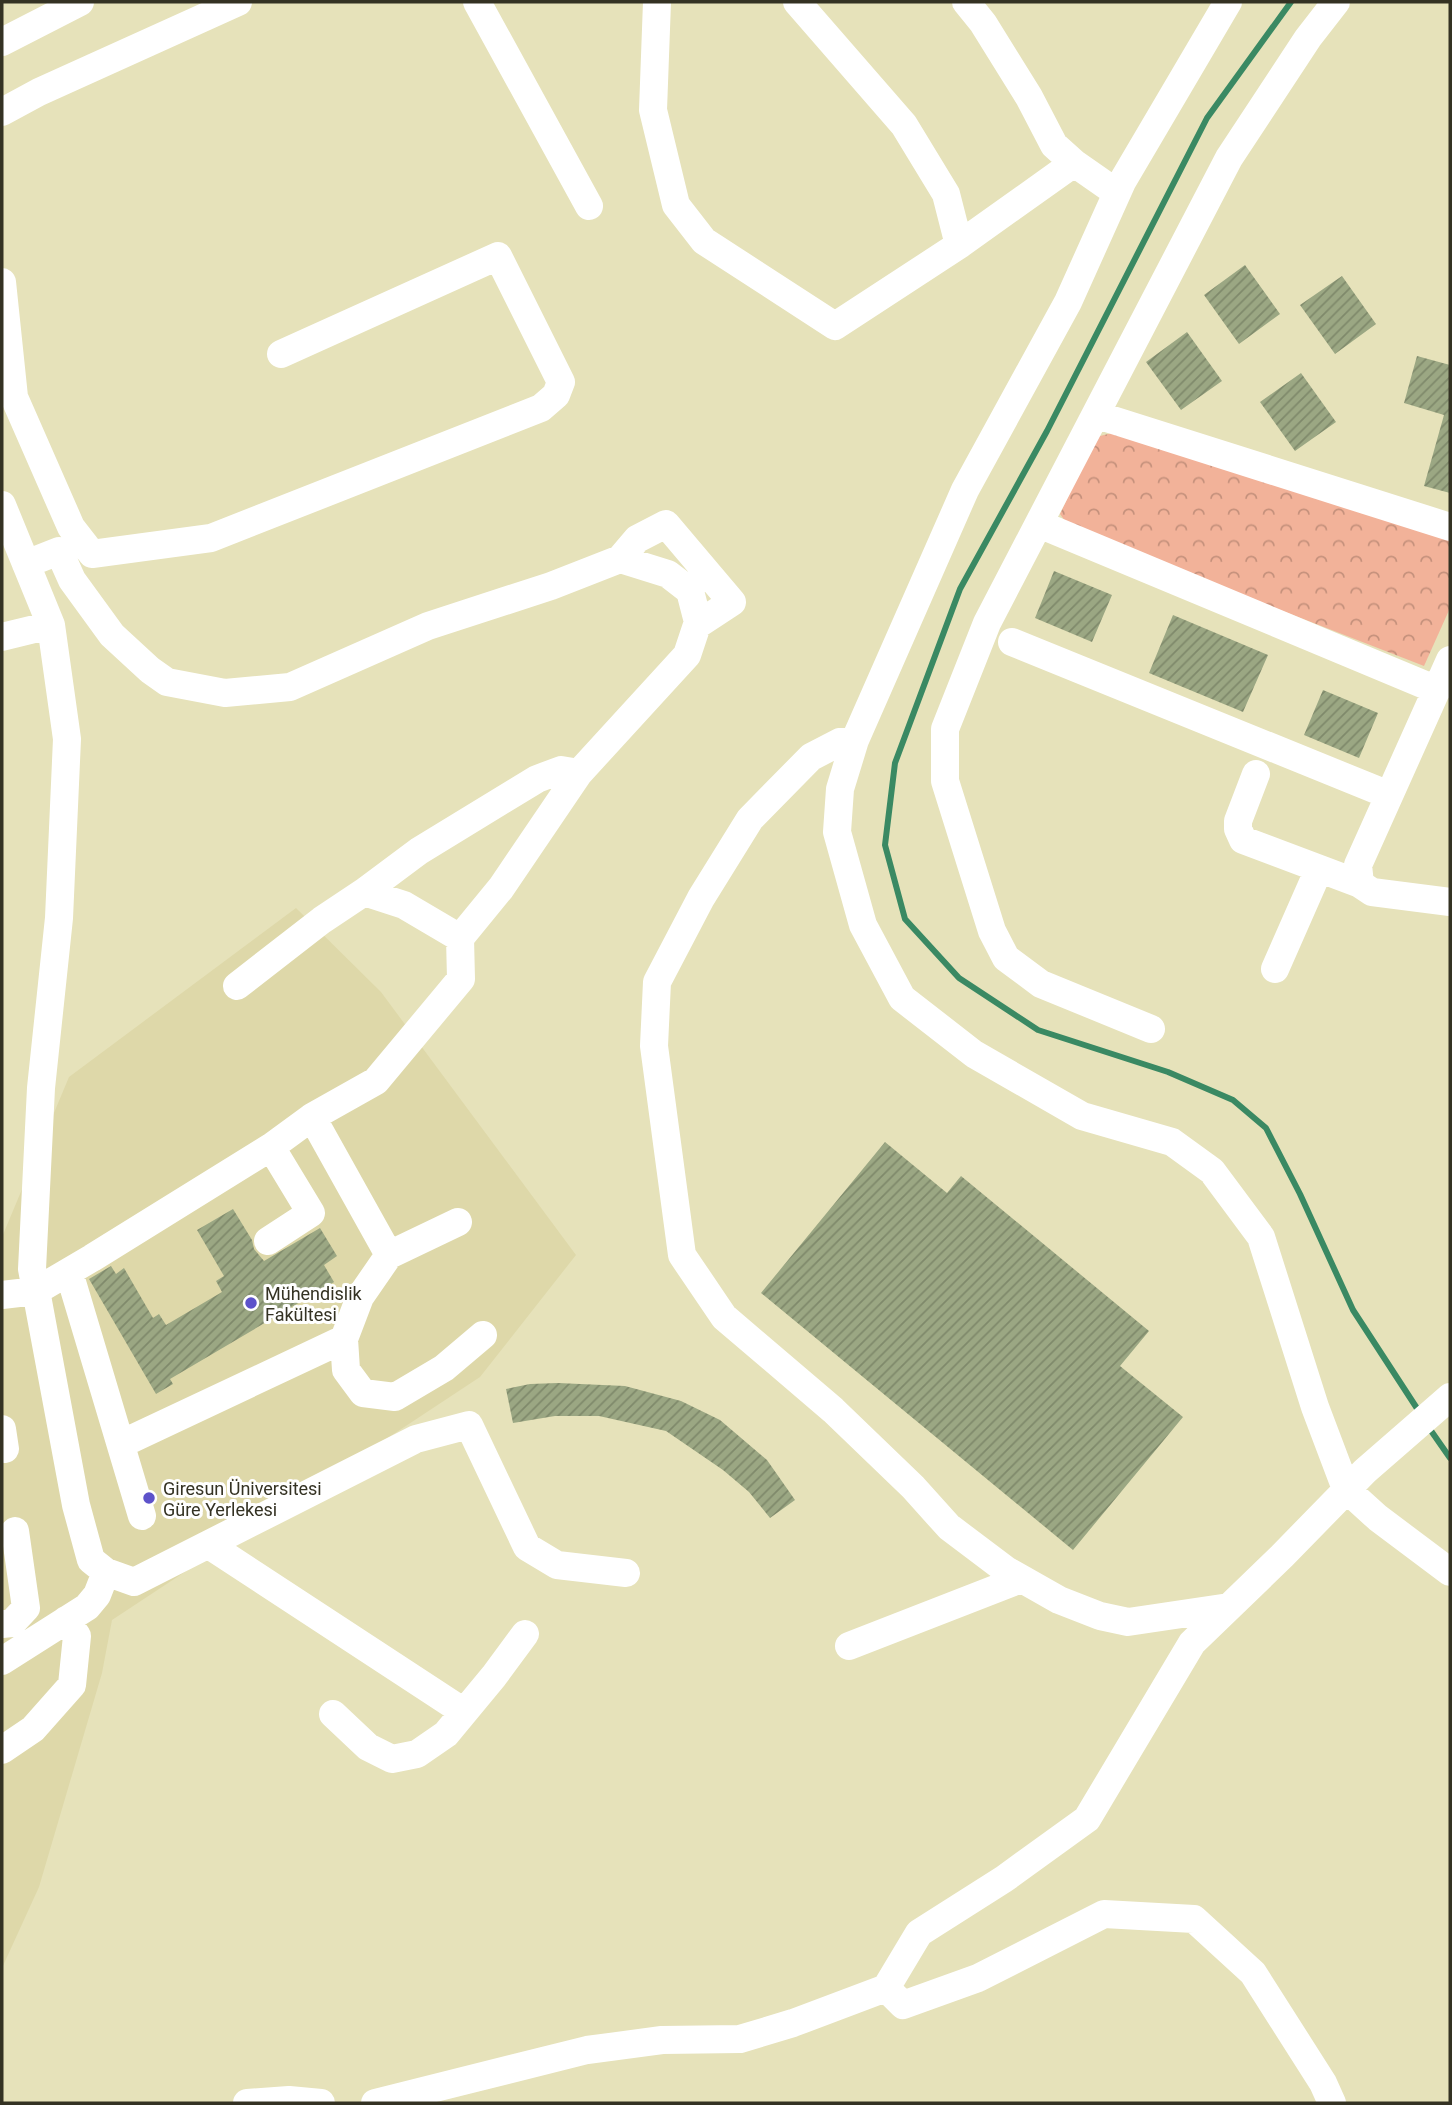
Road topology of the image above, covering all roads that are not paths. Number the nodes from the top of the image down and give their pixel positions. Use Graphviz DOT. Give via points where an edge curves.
graph roads {
  1 [pos="79,2"];
  2 [pos="238,2"];
  3 [pos="477,2"];
  4 [pos="657,2"];
  5 [pos="797,2"];
  6 [pos="966,2"];
  7 [pos="1228,2"];
  8 [pos="1336,2"];
  9 [pos="2,42"];
  10 [pos="2,112"];
  11 [pos="1074,163"];
  12 [pos="1117,193"];
  13 [pos="589,206"];
  14 [pos="959,245"];
  15 [pos="2,282"];
  16 [pos="281,354"];
  17 [pos="1097,415"];
  18 [pos="2,505"];
  19 [pos="1039,524"];
  20 [pos="1450,527"];
  21 [pos="620,559"];
  22 [pos="26,564"];
  23 [pos="51,625"];
  24 [pos="697,625"];
  25 [pos="2,637"];
  26 [pos="1012,642"];
  27 [pos="1450,660"];
  28 [pos="1437,690"];
  29 [pos="855,740"];
  30 [pos="579,773"];
  31 [pos="1256,774"];
  32 [pos="1389,795"];
  33 [pos="1319,869"];
  34 [pos="1360,884"];
  35 [pos="364,892"];
  36 [pos="1450,902"];
  37 [pos="460,938"];
  38 [pos="1275,969"];
  39 [pos="237,986"];
  40 [pos="1151,1029"];
  41 [pos="312,1117"];
  42 [pos="271,1147"];
  43 [pos="458,1222"];
  44 [pos="268,1241"];
  45 [pos="389,1255"];
  46 [pos="69,1272"];
  47 [pos="36,1291"];
  48 [pos="2,1295"];
  49 [pos="483,1335"];
  50 [pos="344,1339"];
  51 [pos="1446,1400"];
  52 [pos="121,1444"];
  53 [pos="1356,1480"];
  54 [pos="142,1516"];
  55 [pos="15,1531"];
  56 [pos="209,1545"];
  57 [pos="106,1572"];
  58 [pos="1450,1572"];
  59 [pos="626,1573"];
  60 [pos="1021,1579"];
  61 [pos="1229,1607"];
  62 [pos="66,1620"];
  63 [pos="2,1624"];
  64 [pos="525,1634"];
  65 [pos="849,1646"];
  66 [pos="2,1661"];
  67 [pos="464,1712"];
  68 [pos="333,1714"];
  69 [pos="2,1750"];
  70 [pos="886,1987"];
  71 [pos="247,2103"];
  72 [pos="321,2103"];
  73 [pos="375,2103"];
  74 [pos="1332,2103"];
  1 -- 9 [label="street"];
  2 -- 10 [label="street"];
  3 -- 13 [label="street"];
  4 -- 14 [label="street" via="653,110 676,205 704,241 835,326"];
  5 -- 14 [label="street" via="904,125 946,194"];
  6 -- 11 [label="street" via="1029,97 1054,145"];
  7 -- 12 [label="street"];
  8 -- 17 [label="street" via="1229,158"];
  11 -- 12 [label="street"];
  11 -- 14 [label="street"];
  12 -- 29 [label="street" via="1068,302 965,490"];
  15 -- 16 [label="street" via="14,397 71,527 92,554 211,538 541,408 556,395 561,382 498,256"];
  17 -- 19 [label="street"];
  17 -- 20 [label="street"];
  18 -- 22 [label="street"];
  19 -- 28 [label="street"];
  19 -- 40 [label="street" via="987,623 946,729 945,781 992,931 1006,958 1041,984"];
  21 -- 22 [label="street" via="428,626 290,687 225,693 167,682 150,670 112,635 72,580 59,551"];
  21 -- 24 [label="street" via="668,574 690,591"];
  21 -- 24 [label="street" via="637,539 666,524 732,602"];
  22 -- 23 [label="street"];
  23 -- 25 [label="street"];
  23 -- 47 [label="street" via="67,739 59,918 41,1088 32,1269"];
  24 -- 30 [label="street" via="687,655"];
  26 -- 32 [label="street"];
  27 -- 28 [label="street"];
  28 -- 32 [label="street"];
  29 -- 53 [label="street" via="840,789 837,832 863,925 902,998 974,1054 1082,1116 1172,1142 1212,1171 1261,1237 1315,1407"];
  29 -- 60 [label="street" via="840,742 811,757 750,819 657,982 654,1046 682,1255 724,1317 833,1410 949,1527"];
  30 -- 35 [label="street" via="561,770 537,779 419,851"];
  30 -- 37 [label="street" via="501,888"];
  31 -- 33 [label="street" via="1238,821 1243,840"];
  32 -- 34 [label="street" via="1358,865"];
  33 -- 34 [label="street"];
  33 -- 38 [label="street"];
  34 -- 36 [label="street" via="1372,892"];
  35 -- 37 [label="street" via="404,905"];
  35 -- 39 [label="street"];
  37 -- 41 [label="street" via="461,979 376,1081"];
  41 -- 42 [label="street"];
  41 -- 45 [label="street"];
  42 -- 44 [label="street" via="311,1213"];
  42 -- 46 [label="street"];
  43 -- 45 [label="street"];
  45 -- 50 [label="street" via="360,1297"];
  46 -- 47 [label="street"];
  46 -- 52 [label="street"];
  47 -- 48 [label="street"];
  47 -- 57 [label="street" via="76,1504 91,1560"];
  49 -- 50 [label="street" via="443,1368 395,1397 363,1393 346,1370"];
  50 -- 52 [label="street"];
  51 -- 53 [label="street"];
  52 -- 54 [label="street"];
  53 -- 58 [label="street" via="1378,1518"];
  53 -- 61 [label="street"];
  55 -- 63 [label="street" via="26,1608 12,1623"];
  56 -- 57 [label="street" via="134,1582"];
  56 -- 59 [label="street" via="416,1439 469,1424 527,1547 557,1565"];
  56 -- 67 [label="street"];
  57 -- 62 [label="street" via="97,1595"];
  60 -- 61 [label="street" via="1059,1600 1128,1622"];
  60 -- 65 [label="street"];
  61 -- 70 [label="street" via="1192,1643 1087,1819 919,1933"];
  62 -- 66 [label="street"];
  62 -- 69 [label="street" via="77,1636 72,1685 33,1729"];
  64 -- 67 [label="street"];
  67 -- 68 [label="street" via="446,1734 417,1754 392,1759 369,1747"];
  70 -- 73 [label="street" via="740,2039 662,2040 587,2050"];
  70 -- 74 [label="street" via="903,2005 978,1978 1104,1914 1194,1919 1253,1973"];
  71 -- 72 [label="street"];
}
